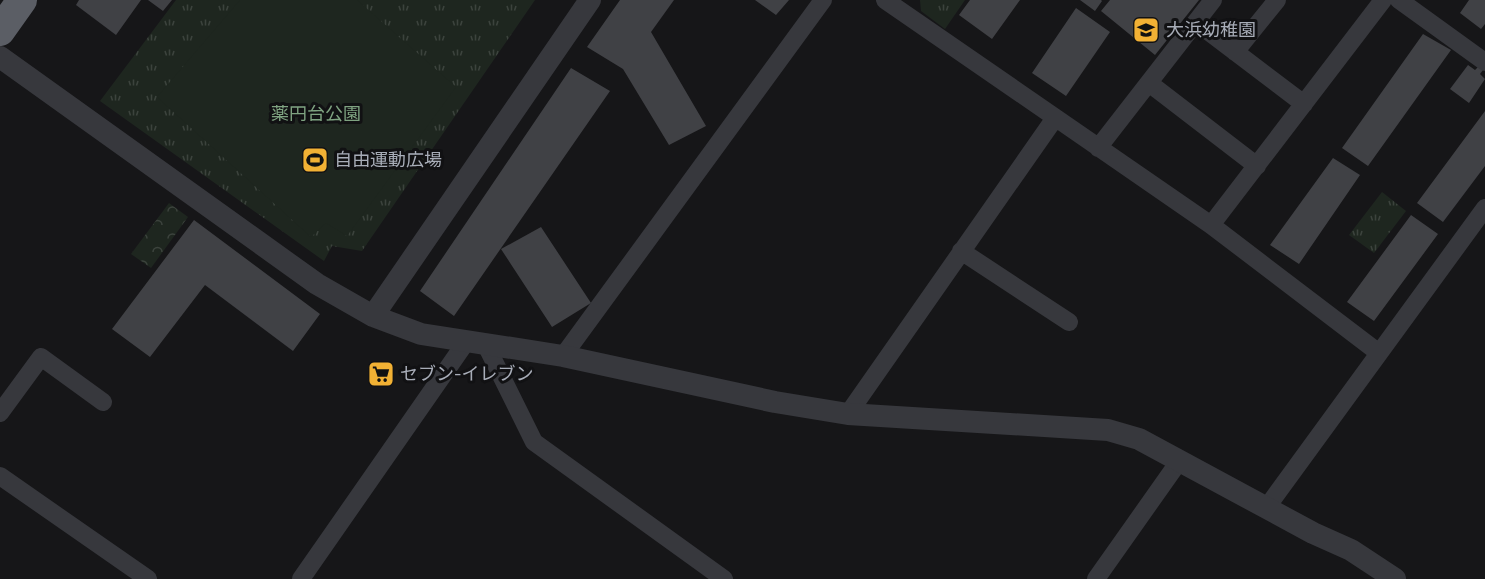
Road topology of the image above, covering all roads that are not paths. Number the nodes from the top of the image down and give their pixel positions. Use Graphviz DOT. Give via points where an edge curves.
graph roads {
  1 [pos="22,0"];
  2 [pos="590,0"];
  3 [pos="823,0"];
  4 [pos="885,0"];
  5 [pos="1213,0"];
  6 [pos="1277,0"];
  7 [pos="1383,0"];
  8 [pos="1399,0"];
  9 [pos="1196,22"];
  10 [pos="0,31"];
  11 [pos="1235,52"];
  12 [pos="0,57"];
  13 [pos="1485,62"];
  14 [pos="1149,83"];
  15 [pos="1304,104"];
  16 [pos="1055,118"];
  17 [pos="1098,148"];
  18 [pos="1257,166"];
  19 [pos="1485,208"];
  20 [pos="1211,225"];
  21 [pos="961,251"];
  22 [pos="373,316"];
  23 [pos="1069,322"];
  24 [pos="476,343"];
  25 [pos="1379,353"];
  26 [pos="563,356"];
  27 [pos="103,402"];
  28 [pos="0,413"];
  29 [pos="848,414"];
  30 [pos="1180,460"];
  31 [pos="0,476"];
  32 [pos="1267,507"];
  33 [pos="148,579"];
  34 [pos="301,579"];
  35 [pos="724,579"];
  36 [pos="1096,579"];
  37 [pos="1395,579"];
  1 -- 10 [label="highway"];
  2 -- 22 [label="street"];
  3 -- 26 [label="street"];
  4 -- 16 [label="street"];
  5 -- 9 [label="street"];
  6 -- 11 [label="street"];
  7 -- 15 [label="street"];
  8 -- 13 [label="street"];
  9 -- 11 [label="street"];
  9 -- 14 [label="street"];
  11 -- 15 [label="street"];
  12 -- 22 [label="street" via="317,284"];
  14 -- 17 [label="street"];
  14 -- 18 [label="street"];
  15 -- 18 [label="street"];
  16 -- 17 [label="street"];
  16 -- 21 [label="street"];
  17 -- 20 [label="street"];
  18 -- 20 [label="street"];
  19 -- 25 [label="street"];
  20 -- 25 [label="street"];
  21 -- 23 [label="street"];
  21 -- 29 [label="street"];
  22 -- 24 [label="street" via="421,334"];
  24 -- 26 [label="street"];
  24 -- 34 [label="street"];
  24 -- 35 [label="street" via="534,442"];
  25 -- 32 [label="street"];
  26 -- 29 [label="street"];
  27 -- 28 [label="street" via="41,357"];
  29 -- 30 [label="street" via="1108,430 1139,439"];
  30 -- 32 [label="street"];
  30 -- 36 [label="street"];
  31 -- 33 [label="street"];
  32 -- 37 [label="street" via="1351,550"];
}
